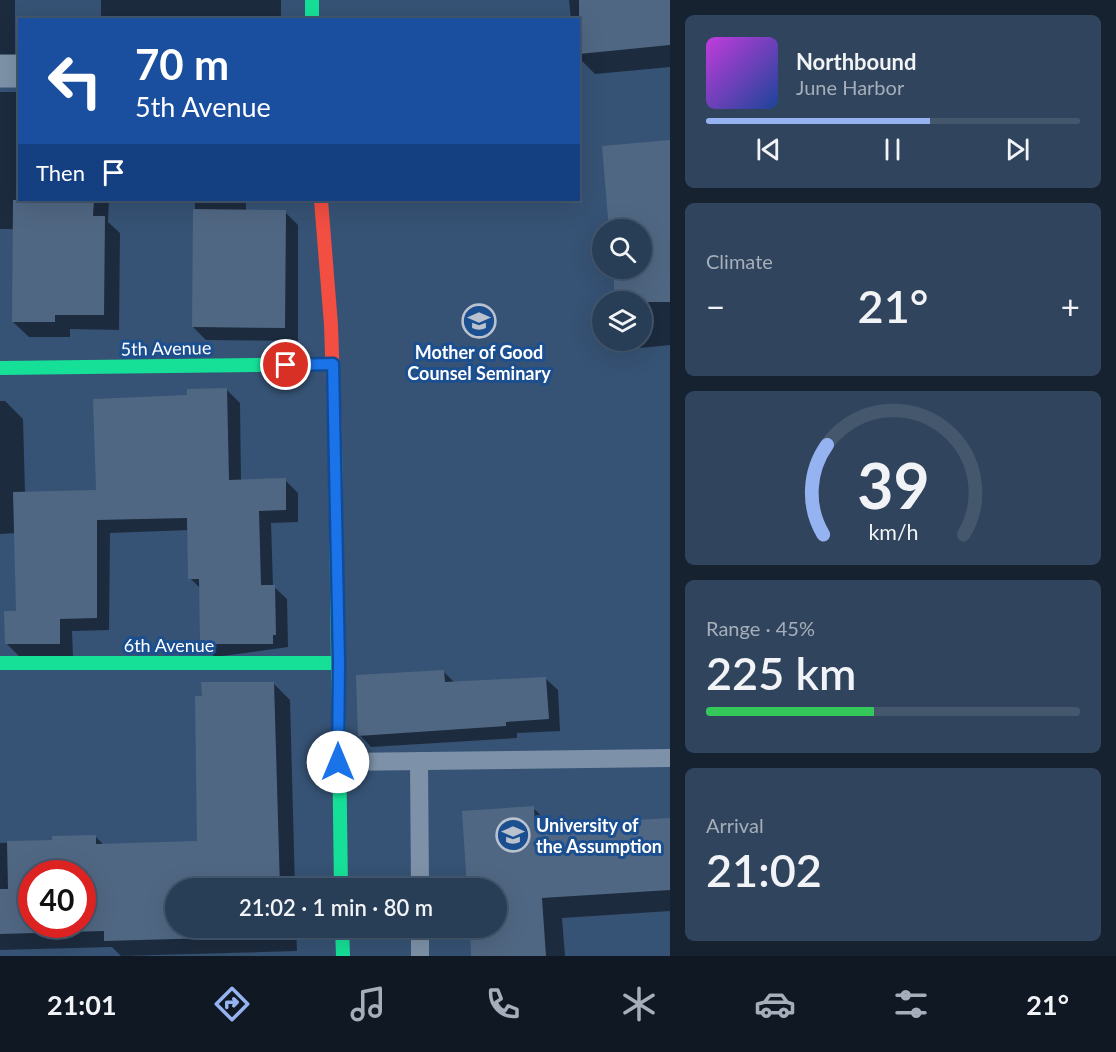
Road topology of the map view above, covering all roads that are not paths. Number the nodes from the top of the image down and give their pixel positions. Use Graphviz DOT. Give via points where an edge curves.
graph roads {
  1 [pos="312,0"];
  2 [pos="312,18"];
  3 [pos="0,71"];
  4 [pos="18,71"];
  5 [pos="321,201"];
  6 [pos="333,364"];
  7 [pos="0,368"];
  8 [pos="0,663"];
  9 [pos="339,663"];
  10 [pos="670,758"];
  11 [pos="419,761"];
  12 [pos="338,762"];
  13 [pos="341,878"];
  14 [pos="420,878"];
  15 [pos="342,938"];
  16 [pos="420,938"];
  17 [pos="343,956"];
  18 [pos="420,956"];
  1 -- 2 [label="street"];
  3 -- 4 [label="street"];
  5 -- 6 [label="street"];
  6 -- 7 [label="street, 5th Avenue"];
  6 -- 9 [label="street"];
  8 -- 9 [label="street, 6th Avenue"];
  9 -- 12 [label="street"];
  10 -- 11 [label="lane"];
  11 -- 12 [label="lane"];
  11 -- 14 [label="lane"];
  12 -- 13 [label="street"];
  15 -- 17 [label="street"];
  16 -- 18 [label="lane"];
}
